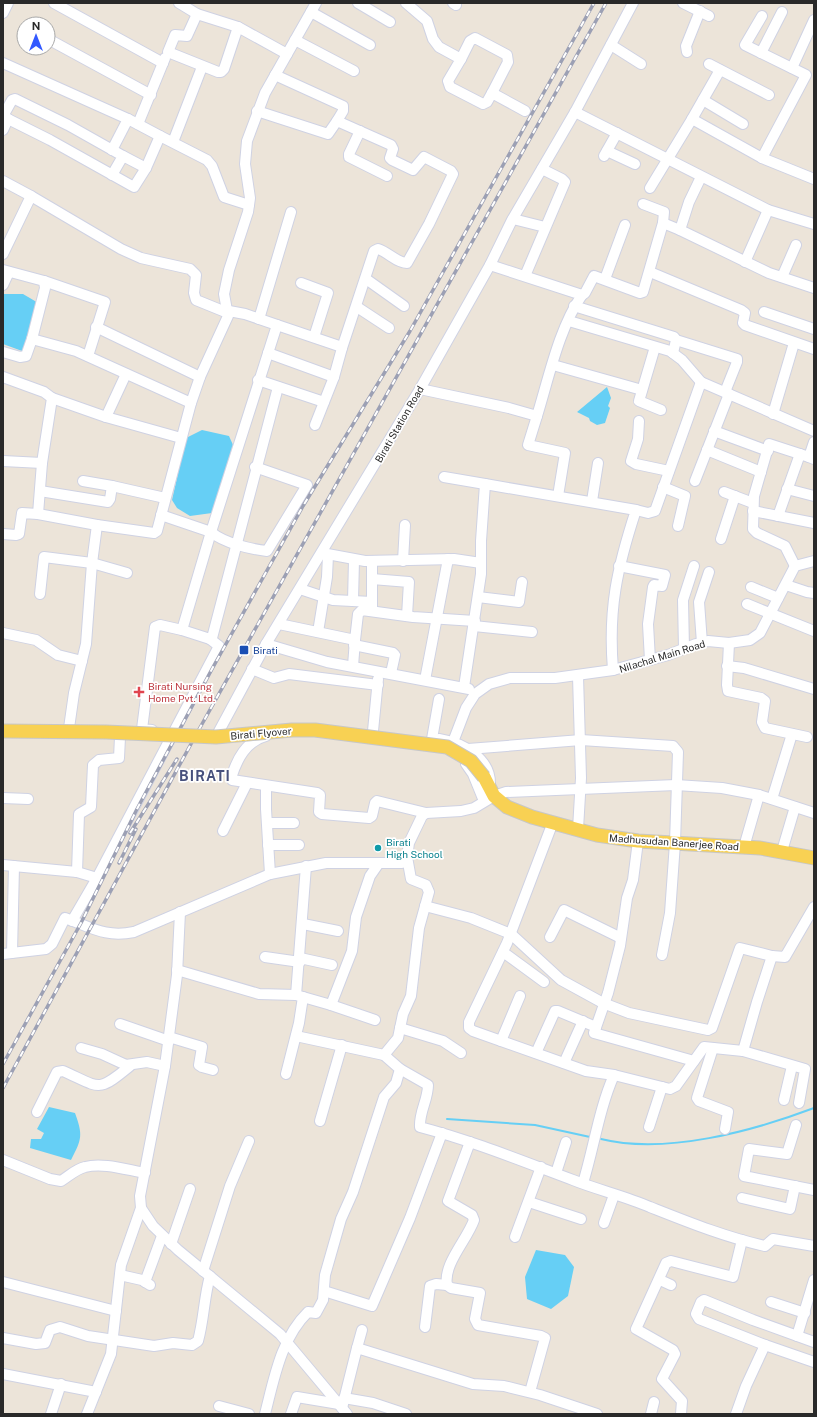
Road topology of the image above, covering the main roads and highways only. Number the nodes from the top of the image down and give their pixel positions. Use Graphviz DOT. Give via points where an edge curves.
graph roads {
  1 [pos="3,727"];
  2 [pos="3,731"];
  3 [pos="3,736"];
  4 [pos="488,790"];
  5 [pos="814,858"];
  1 -- 3 [label="main road" via="142,729 139,736 125,737"];
  2 -- 4 [label="main road, Birati Flyover, bridge" via="216,736 315,730 447,747 471,760"];
  4 -- 5 [label="main road, Madhusudan Banerjee Road" via="507,807 532,817 609,838 744,846"];
}
